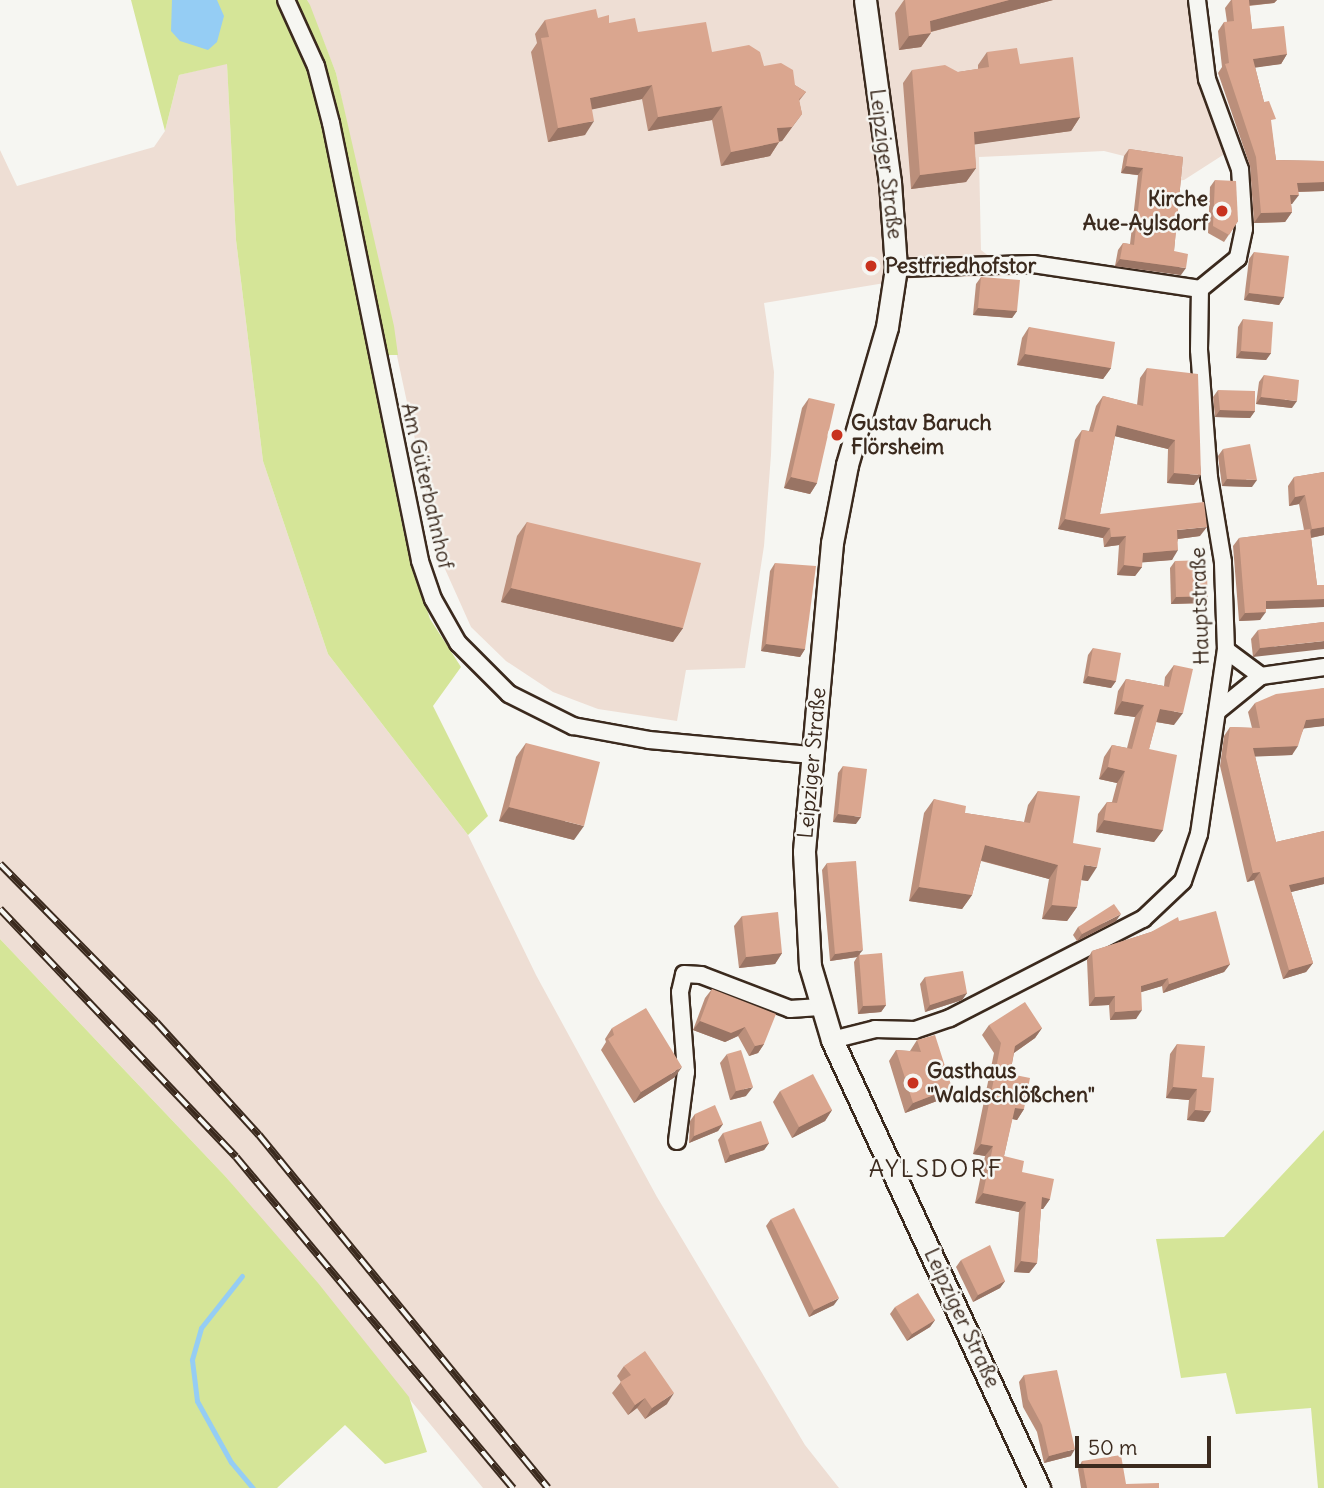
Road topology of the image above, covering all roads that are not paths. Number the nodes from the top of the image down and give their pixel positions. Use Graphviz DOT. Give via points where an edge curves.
graph roads {
  1 [pos="286,0"];
  2 [pos="865,0"];
  3 [pos="1197,0"];
  4 [pos="896,268"];
  5 [pos="1200,289"];
  6 [pos="1226,650"];
  7 [pos="1324,667"];
  8 [pos="1261,676"];
  9 [pos="1219,710"];
  10 [pos="813,755"];
  11 [pos="820,1007"];
  12 [pos="832,1040"];
  13 [pos="677,1142"];
  14 [pos="1039,1488"];
  1 -- 10 [label="street, Am Güterbahnhof" via="312,58 331,123 420,561 433,599 458,643 509,694 573,726 625,737"];
  2 -- 4 [label="street, Leipziger Straße" via="890,182"];
  3 -- 5 [label="street" via="1208,79 1240,169 1244,229 1238,258"];
  4 -- 5 [label="street" via="1033,264"];
  4 -- 10 [label="street, Leipziger Straße" via="887,327 836,518"];
  5 -- 6 [label="street, Hauptstraße" via="1200,360 1209,477 1223,562"];
  6 -- 8 [label="street"];
  6 -- 9 [label="street, Hauptstraße"];
  7 -- 8 [label="street"];
  8 -- 9 [label="street"];
  9 -- 12 [label="street, Hauptstraße" via="1194,854 1183,881 1163,904 1143,919 950,1018 915,1030 863,1030"];
  10 -- 11 [label="street, Leipziger Straße" via="804,878 810,966"];
  11 -- 12 [label="street, Leipziger Straße"];
  11 -- 13 [label="street" via="790,1009 701,975 684,974 680,992 686,1072"];
  12 -- 14 [label="street, Leipziger Straße"];
}
